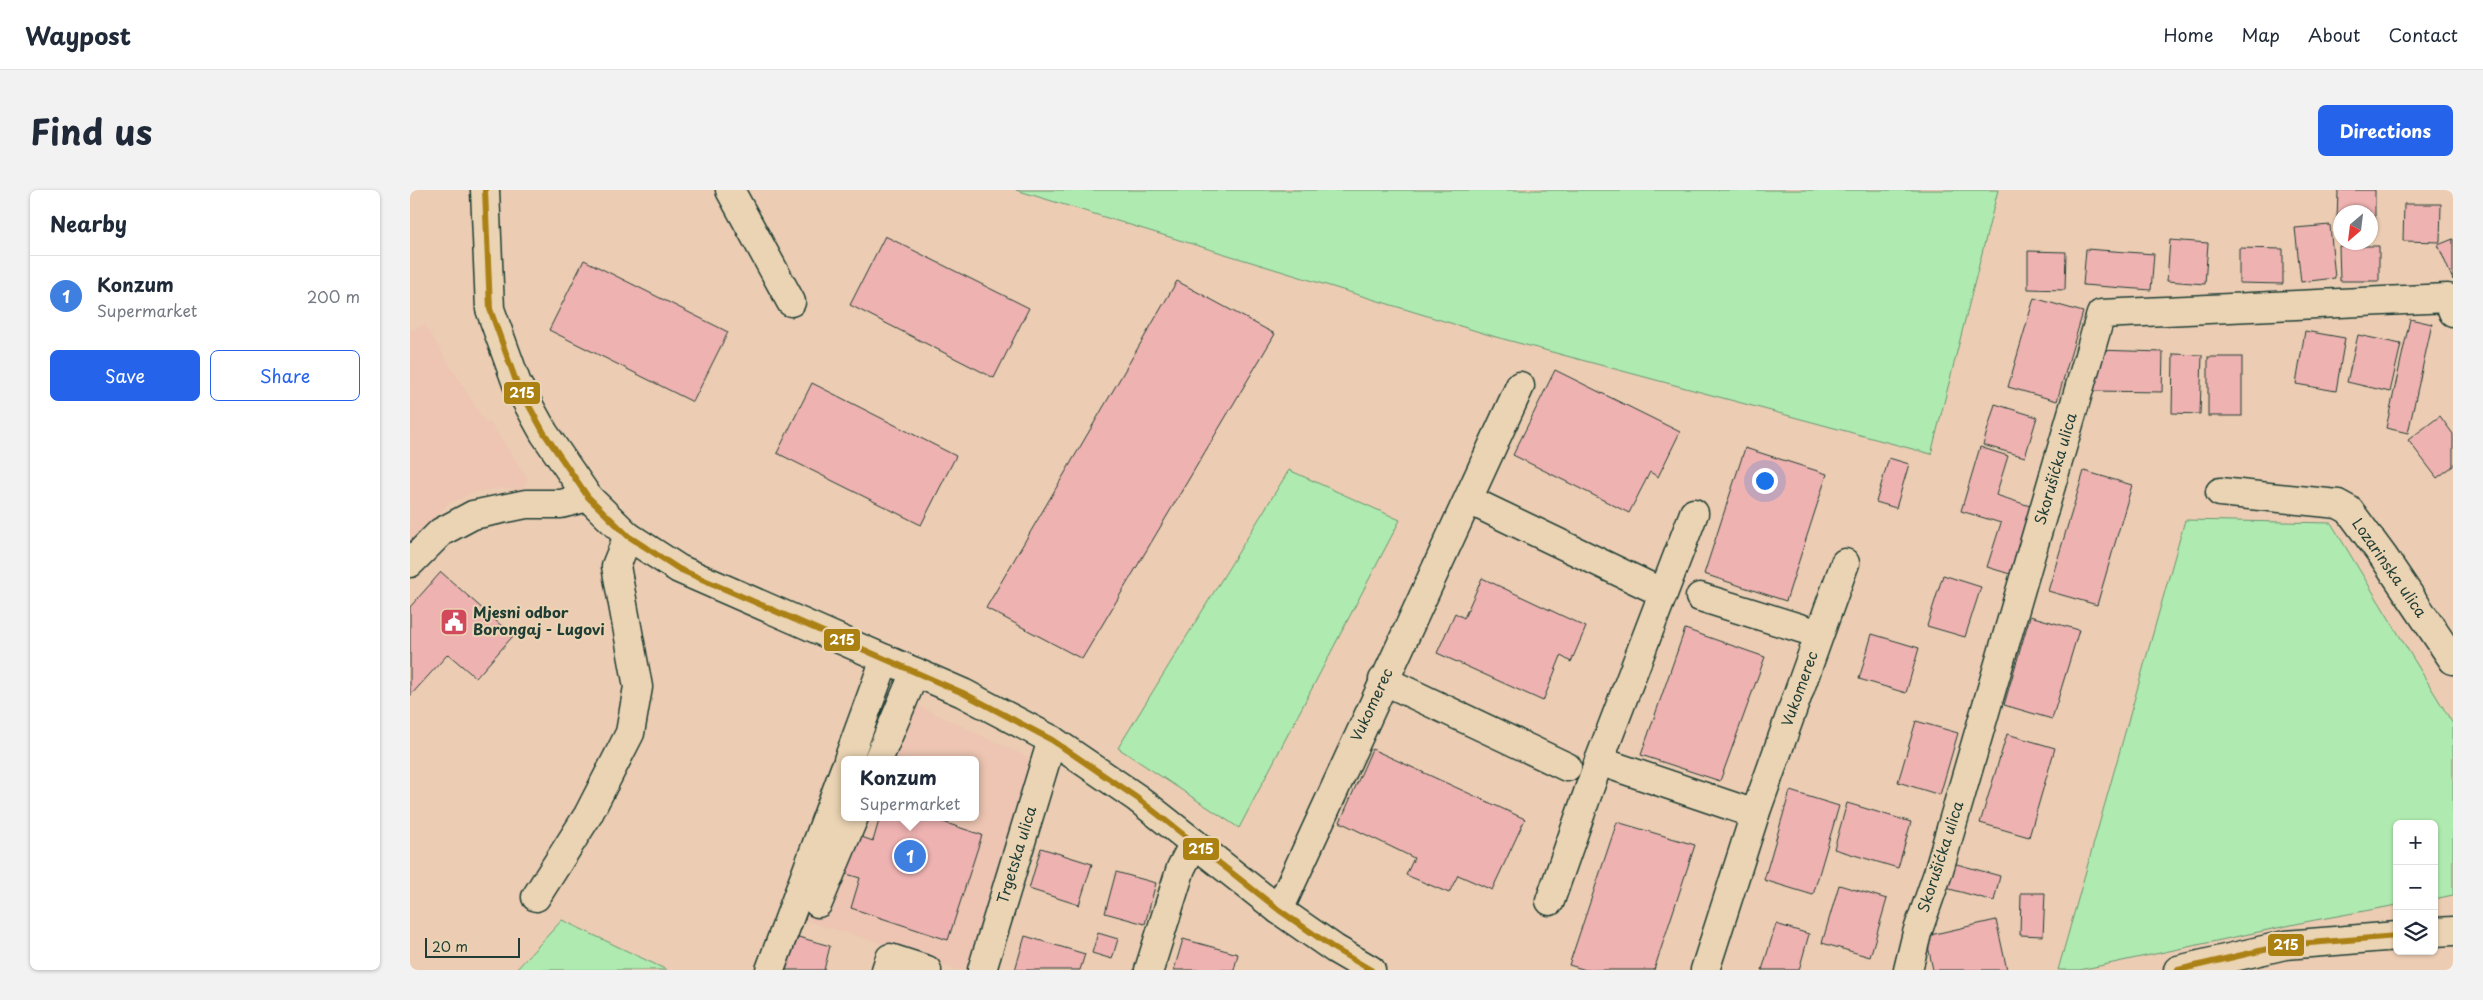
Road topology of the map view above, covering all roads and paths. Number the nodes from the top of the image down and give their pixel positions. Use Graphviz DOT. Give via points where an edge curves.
graph roads {
  1 [pos="485,190"];
  2 [pos="730,190"];
  3 [pos="792,302"];
  4 [pos="2453,312"];
  5 [pos="1520,386"];
  6 [pos="2220,492"];
  7 [pos="588,497"];
  8 [pos="1469,500"];
  9 [pos="1694,513"];
  10 [pos="628,536"];
  11 [pos="410,563"];
  12 [pos="1845,563"];
  13 [pos="1663,593"];
  14 [pos="1700,597"];
  15 [pos="1819,634"];
  16 [pos="885,659"];
  17 [pos="2453,660"];
  18 [pos="915,672"];
  19 [pos="1383,680"];
  20 [pos="1052,740"];
  21 [pos="849,756"];
  22 [pos="880,756"];
  23 [pos="1599,761"];
  24 [pos="1567,767"];
  25 [pos="841,779"];
  26 [pos="1755,814"];
  27 [pos="852,821"];
  28 [pos="1194,843"];
  29 [pos="536,897"];
  30 [pos="1550,901"];
  31 [pos="818,903"];
  32 [pos="1279,910"];
  33 [pos="2453,931"];
  34 [pos="2438,932"];
  35 [pos="2393,936"];
  36 [pos="1329,959"];
  37 [pos="770,970"];
  38 [pos="886,970"];
  39 [pos="927,970"];
  40 [pos="982,970"];
  41 [pos="1150,970"];
  42 [pos="1371,970"];
  43 [pos="1705,970"];
  44 [pos="1908,970"];
  45 [pos="2178,970"];
  1 -- 7 [label="street" via="490,309 517,384 544,433"];
  2 -- 3 [label="street"];
  4 -- 44 [label="street, Skorušićka ulica" via="2448,298 2101,314"];
  5 -- 8 [label="street, Vukomerec"];
  6 -- 17 [label="street, Lozarinska ulica" via="2338,504 2349,510"];
  7 -- 10 [label="street"];
  7 -- 11 [label="street" via="562,504 526,504 473,515 441,532"];
  8 -- 13 [label="street"];
  8 -- 19 [label="street, Vukomerec"];
  9 -- 13 [label="street"];
  10 -- 16 [label="street" via="679,569"];
  10 -- 29 [label="street" via="616,566 638,687 630,733 588,815"];
  12 -- 15 [label="street, Vukomerec"];
  13 -- 23 [label="street"];
  14 -- 15 [label="street"];
  15 -- 26 [label="street, Vukomerec"];
  16 -- 18 [label="street"];
  16 -- 21 [label="street"];
  18 -- 20 [label="street" via="963,693"];
  18 -- 22 [label="street"];
  19 -- 24 [label="street"];
  19 -- 32 [label="street, Vukomerec"];
  20 -- 28 [label="street" via="1137,798"];
  20 -- 40 [label="street, Trgetska ulica"];
  23 -- 26 [label="street"];
  23 -- 30 [label="street"];
  25 -- 37 [label="street"];
  26 -- 43 [label="street, Vukomerec"];
  27 -- 31 [label="street"];
  28 -- 32 [label="street"];
  28 -- 41 [label="street" via="1181,868"];
  32 -- 36 [label="street"];
  33 -- 34 [label="street"];
  35 -- 45 [label="street" via="2285,945"];
  36 -- 42 [label="street"];
  38 -- 39 [label="street" via="890,958"];
}
